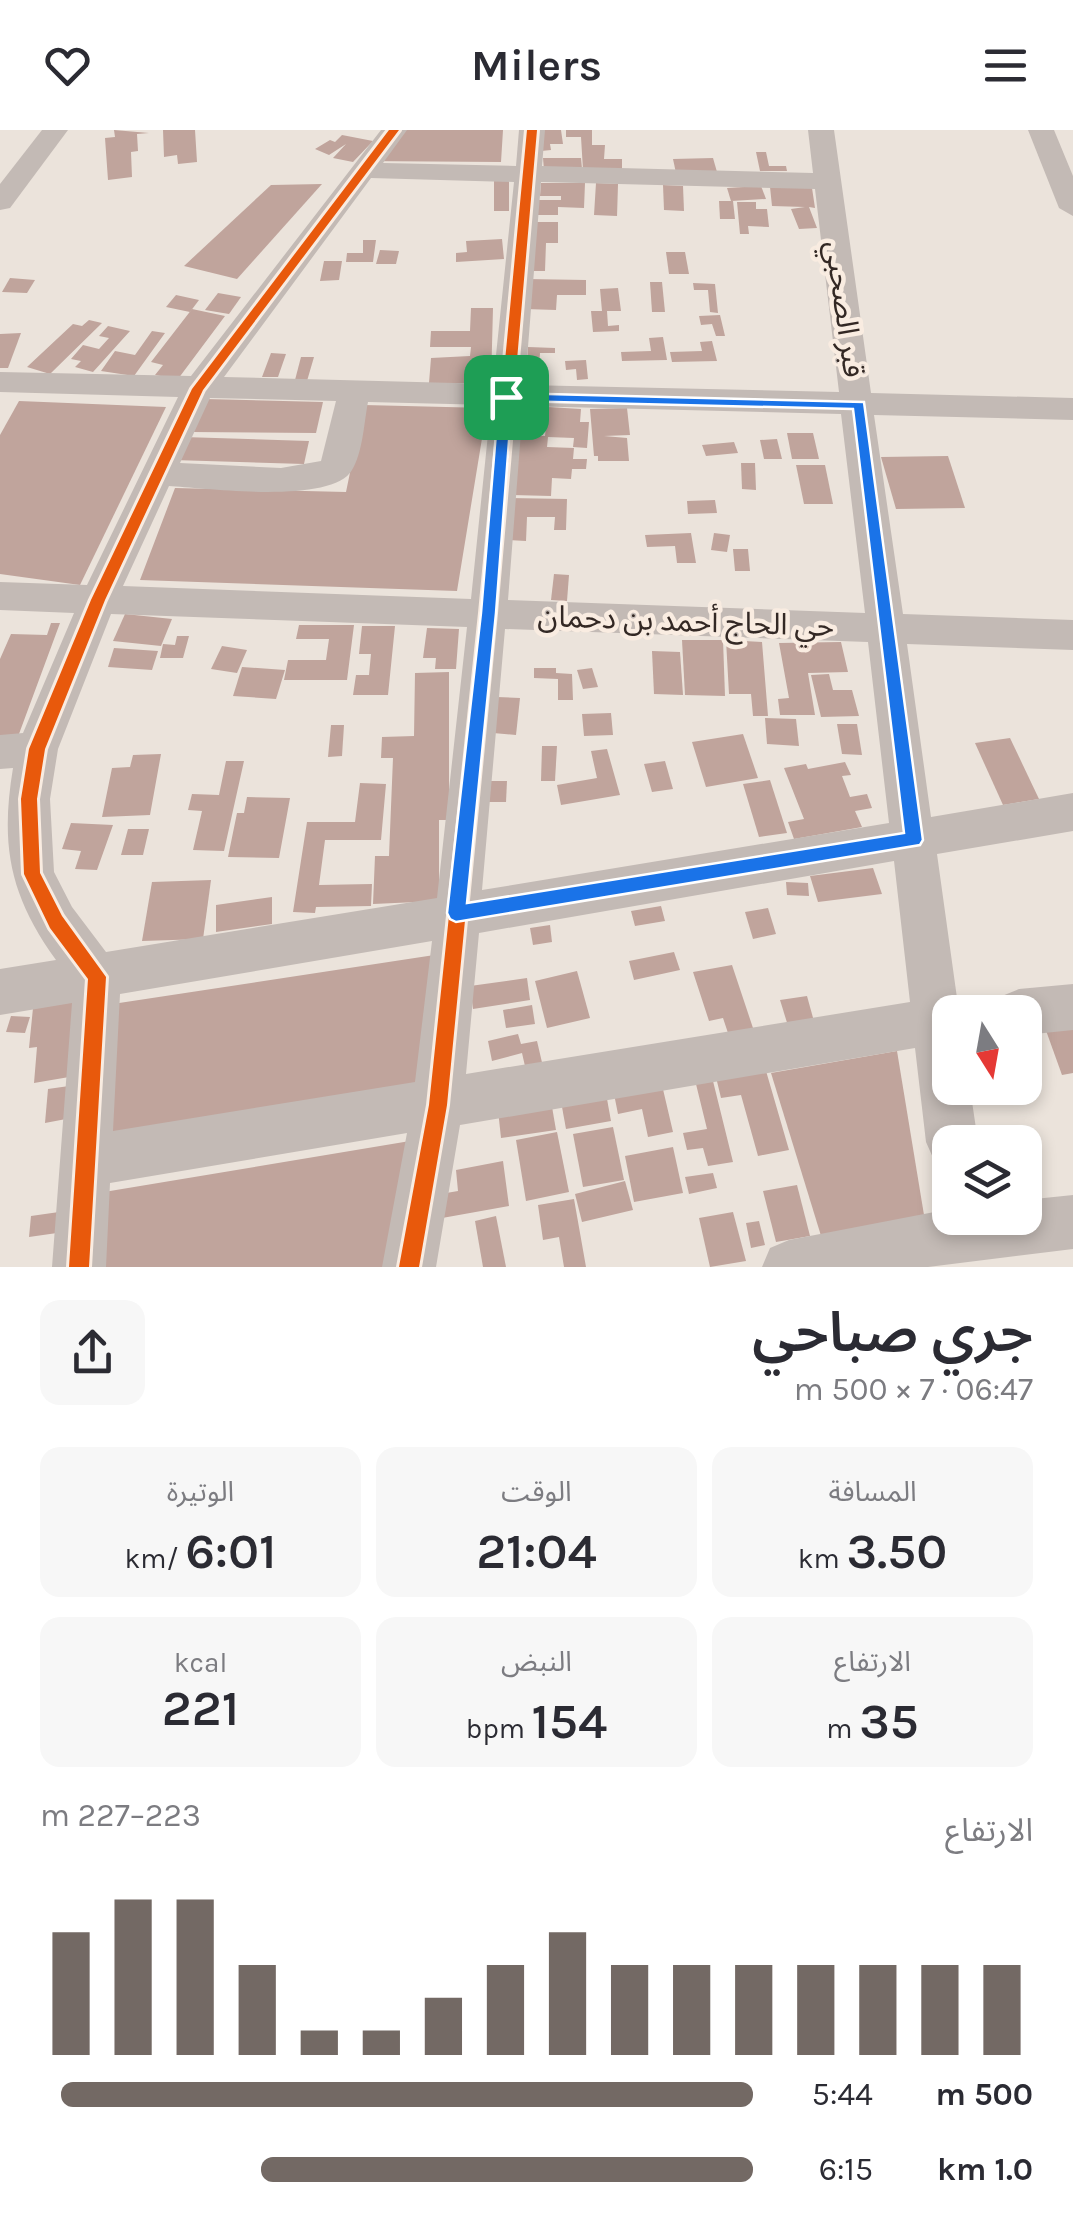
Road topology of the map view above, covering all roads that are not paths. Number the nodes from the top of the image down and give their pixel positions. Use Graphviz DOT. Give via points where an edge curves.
graph roads {
  1 [pos="55,130"];
  2 [pos="394,130"];
  3 [pos="532,130"];
  4 [pos="820,130"];
  5 [pos="1055,145"];
  6 [pos="361,170"];
  7 [pos="526,172"];
  8 [pos="827,181"];
  9 [pos="0,202"];
  10 [pos="1073,208"];
  11 [pos="0,382"];
  12 [pos="198,389"];
  13 [pos="354,393"];
  14 [pos="506,397"];
  15 [pos="859,405"];
  16 [pos="1072,411"];
  17 [pos="158,473"];
  18 [pos="0,596"];
  19 [pos="98,600"];
  20 [pos="488,613"];
  21 [pos="888,629"];
  22 [pos="1073,634"];
  23 [pos="19,750"];
  24 [pos="1073,812"];
  25 [pos="914,840"];
  26 [pos="456,913"];
  27 [pos="97,977"];
  28 [pos="0,992"];
  29 [pos="938,995"];
  30 [pos="1073,1007"];
  31 [pos="1042,1010"];
  32 [pos="932,1022"];
  33 [pos="438,1105"];
  34 [pos="87,1161"];
  35 [pos="1073,1222"];
  36 [pos="966,1239"];
  37 [pos="79,1267"];
  38 [pos="410,1267"];
  39 [pos="790,1267"];
  1 -- 9 [label="street"];
  2 -- 6 [label="street"];
  3 -- 7 [label="street"];
  4 -- 8 [label="street, قبر الصحبي"];
  5 -- 10 [label="street"];
  6 -- 7 [label="street"];
  6 -- 12 [label="street"];
  7 -- 8 [label="street"];
  7 -- 14 [label="street"];
  8 -- 15 [label="street, قبر الصحبي"];
  11 -- 12 [label="street"];
  12 -- 13 [label="street"];
  12 -- 17 [label="street"];
  13 -- 14 [label="street"];
  13 -- 17 [label="street" via="330,475 303,480"];
  14 -- 15 [label="street"];
  14 -- 20 [label="street"];
  15 -- 16 [label="street"];
  15 -- 21 [label="street, قبر الصحبي"];
  17 -- 19 [label="street"];
  18 -- 19 [label="street, حي الحاج أحمد بن دحمان"];
  19 -- 20 [label="street, حي الحاج أحمد بن دحمان"];
  19 -- 23 [label="street"];
  20 -- 21 [label="street, حي الحاج أحمد بن دحمان"];
  20 -- 26 [label="street"];
  21 -- 22 [label="street, حي الحاج أحمد بن دحمان"];
  21 -- 25 [label="street, قبر الصحبي"];
  23 -- 27 [label="street" via="32,874 56,922"];
  24 -- 25 [label="street"];
  25 -- 26 [label="street"];
  25 -- 29 [label="street, قبر الصحبي"];
  26 -- 27 [label="street"];
  26 -- 33 [label="street"];
  27 -- 28 [label="street"];
  27 -- 34 [label="street"];
  30 -- 31 [label="street"];
  32 -- 33 [label="street"];
  33 -- 34 [label="street"];
  33 -- 38 [label="street"];
  34 -- 37 [label="street"];
  35 -- 36 [label="street"];
  36 -- 39 [label="street"];
}
